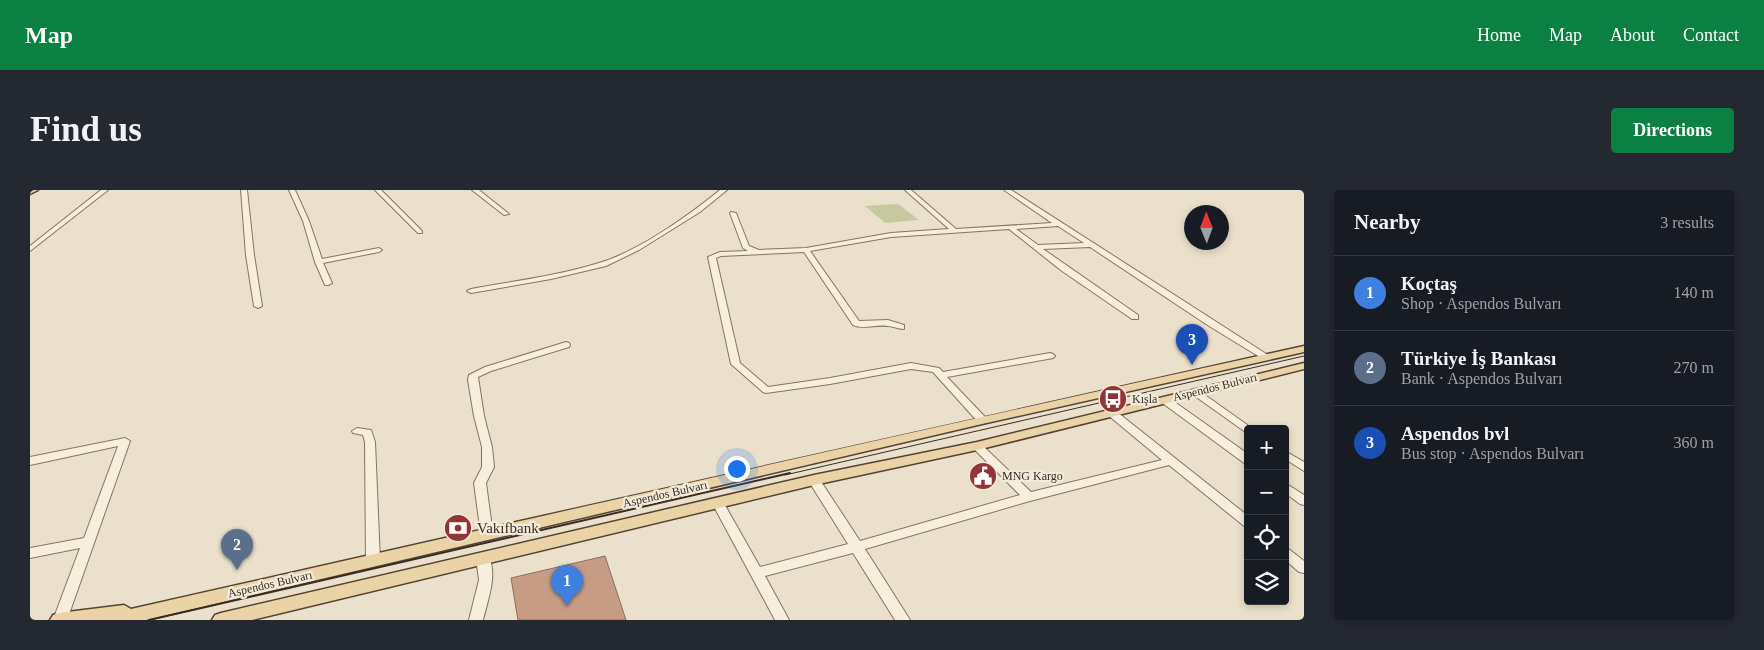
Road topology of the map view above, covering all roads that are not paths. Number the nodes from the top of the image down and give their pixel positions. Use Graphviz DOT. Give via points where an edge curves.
graph roads {
  1 [pos="34,190"];
  2 [pos="105,190"];
  3 [pos="244,190"];
  4 [pos="292,190"];
  5 [pos="378,190"];
  6 [pos="475,190"];
  7 [pos="724,190"];
  8 [pos="908,190"];
  9 [pos="1007,190"];
  10 [pos="30,192"];
  11 [pos="732,212"];
  12 [pos="506,214"];
  13 [pos="1060,224"];
  14 [pos="1010,228"];
  15 [pos="954,230"];
  16 [pos="420,232"];
  17 [pos="1092,245"];
  18 [pos="1037,247"];
  19 [pos="30,249"];
  20 [pos="379,250"];
  21 [pos="806,250"];
  22 [pos="762,252"];
  23 [pos="319,262"];
  24 [pos="328,283"];
  25 [pos="471,291"];
  26 [pos="258,306"];
  27 [pos="1135,317"];
  28 [pos="901,327"];
  29 [pos="566,345"];
  30 [pos="1304,349"];
  31 [pos="1050,356"];
  32 [pos="1266,356"];
  33 [pos="1304,366"];
  34 [pos="941,375"];
  35 [pos="1195,392"];
  36 [pos="1165,400"];
  37 [pos="1113,414"];
  38 [pos="982,420"];
  39 [pos="1244,426"];
  40 [pos="357,431"];
  41 [pos="977,446"];
  42 [pos="1244,457"];
  43 [pos="1289,457"];
  44 [pos="30,461"];
  45 [pos="1171,461"];
  46 [pos="1304,468"];
  47 [pos="814,480"];
  48 [pos="1289,490"];
  49 [pos="1029,497"];
  50 [pos="1304,501"];
  51 [pos="718,503"];
  52 [pos="1244,520"];
  53 [pos="487,535"];
  54 [pos="90,541"];
  55 [pos="857,547"];
  56 [pos="30,553"];
  57 [pos="1289,556"];
  58 [pos="484,558"];
  59 [pos="373,561"];
  60 [pos="1304,568"];
  61 [pos="757,573"];
  62 [pos="179,605"];
  63 [pos="59,620"];
  64 [pos="114,620"];
  65 [pos="221,620"];
  66 [pos="476,620"];
  67 [pos="782,620"];
  68 [pos="903,620"];
  1 -- 10 [label="main road"];
  2 -- 19 [label="street"];
  3 -- 26 [label="street"];
  4 -- 23 [label="street"];
  5 -- 16 [label="street"];
  6 -- 12 [label="street"];
  7 -- 25 [label="street" via="637,249 603,264"];
  8 -- 15 [label="street"];
  9 -- 13 [label="street"];
  11 -- 22 [label="street" via="746,248"];
  13 -- 14 [label="street"];
  13 -- 17 [label="street"];
  14 -- 15 [label="street"];
  14 -- 18 [label="street"];
  15 -- 21 [label="street" via="891,235"];
  17 -- 18 [label="street"];
  17 -- 32 [label="street"];
  18 -- 27 [label="street"];
  20 -- 23 [label="street"];
  21 -- 22 [label="street"];
  21 -- 28 [label="street" via="856,323 888,323"];
  22 -- 34 [label="street" via="712,257 736,364 766,390 911,366 936,370"];
  23 -- 24 [label="street"];
  29 -- 53 [label="street" via="474,375 472,380 487,446 488,467 480,483"];
  30 -- 32 [label="main road, Aspendos Bulvarı"];
  31 -- 34 [label="street"];
  32 -- 38 [label="main road, Aspendos Bulvarı"];
  33 -- 35 [label="main road, Aspendos Bulvarı"];
  34 -- 38 [label="street"];
  35 -- 36 [label="main road, Aspendos Bulvarı"];
  35 -- 39 [label="street"];
  36 -- 37 [label="main road, Aspendos Bulvarı"];
  36 -- 42 [label="street"];
  37 -- 41 [label="main road, Aspendos Bulvarı"];
  37 -- 45 [label="street"];
  38 -- 53 [label="main road, Aspendos Bulvarı"];
  40 -- 59 [label="street" via="367,432 370,442"];
  41 -- 47 [label="main road, Aspendos Bulvarı"];
  41 -- 49 [label="street"];
  43 -- 46 [label="street"];
  44 -- 54 [label="street" via="125,441"];
  45 -- 49 [label="street"];
  45 -- 52 [label="street"];
  47 -- 51 [label="main road, Aspendos Bulvarı"];
  47 -- 55 [label="street"];
  48 -- 50 [label="street"];
  49 -- 55 [label="street"];
  51 -- 58 [label="main road, Aspendos Bulvarı"];
  51 -- 61 [label="street"];
  53 -- 59 [label="main road, Aspendos Bulvarı"];
  54 -- 56 [label="street"];
  54 -- 63 [label="street"];
  55 -- 61 [label="street"];
  55 -- 68 [label="street"];
  57 -- 60 [label="street"];
  58 -- 65 [label="main road, Aspendos Bulvarı"];
  58 -- 66 [label="street" via="486,580"];
  59 -- 62 [label="main road, Aspendos Bulvarı"];
  61 -- 67 [label="street"];
  62 -- 63 [label="main road"];
  62 -- 64 [label="main road, Aspendos Bulvarı"];
}
